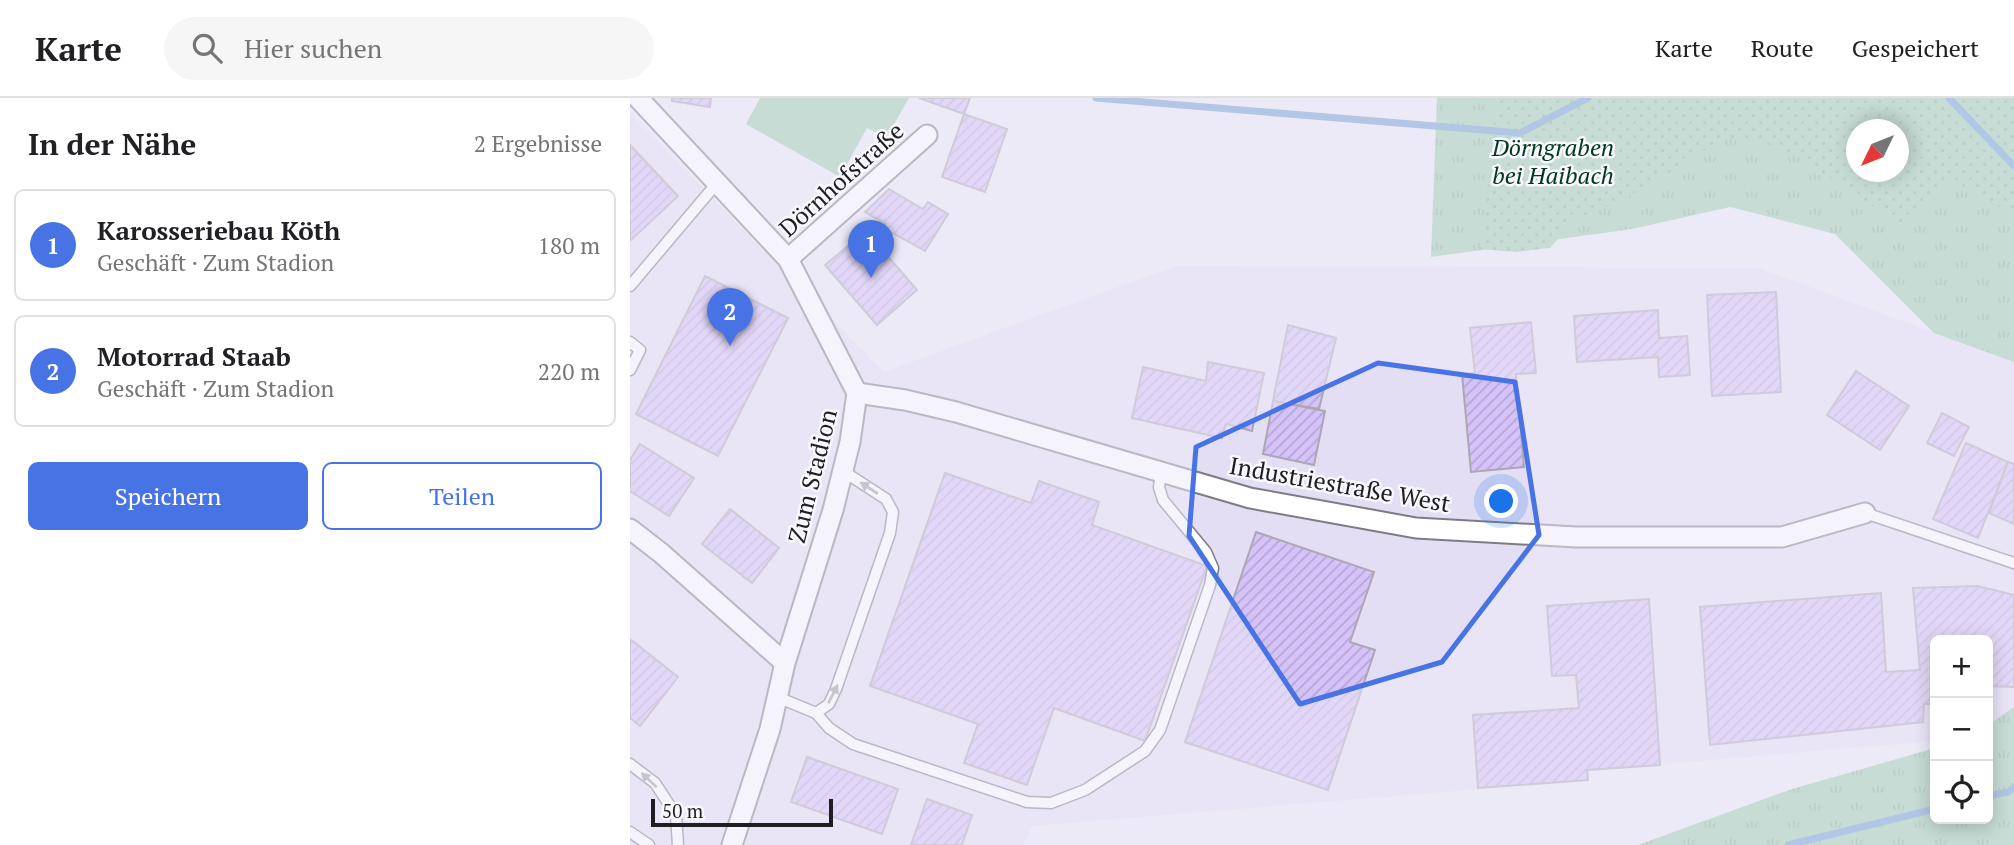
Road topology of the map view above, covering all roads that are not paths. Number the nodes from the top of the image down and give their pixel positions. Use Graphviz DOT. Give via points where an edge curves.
graph roads {
  1 [pos="638,98"];
  2 [pos="928,135"];
  3 [pos="717,183"];
  4 [pos="788,260"];
  5 [pos="630,286"];
  6 [pos="630,342"];
  7 [pos="630,370"];
  8 [pos="857,393"];
  9 [pos="842,471"];
  10 [pos="1161,471"];
  11 [pos="1866,513"];
  12 [pos="630,529"];
  13 [pos="2014,563"];
  14 [pos="785,663"];
  15 [pos="777,697"];
  16 [pos="816,713"];
  17 [pos="630,764"];
  18 [pos="630,832"];
  19 [pos="649,845"];
  20 [pos="678,845"];
  21 [pos="732,845"];
  1 -- 3 [label="street, Zum Stadion"];
  2 -- 4 [label="street, Dörnhofstraße"];
  3 -- 4 [label="street, Zum Stadion"];
  3 -- 5 [label="lane"];
  4 -- 8 [label="street, Zum Stadion"];
  6 -- 7 [label="lane" via="640,350"];
  8 -- 9 [label="street, Zum Stadion"];
  8 -- 10 [label="street, Industriestraße West" via="956,412"];
  9 -- 14 [label="street, Zum Stadion"];
  16 -- 9 [label="lane, one-way" via="829,704 836,689 890,533 893,512 886,499"];
  10 -- 11 [label="street, Industriestraße West" via="1250,498 1416,527 1576,537 1782,537"];
  10 -- 16 [label="lane" via="1163,500 1206,552 1213,568 1160,730 1145,751 1084,790 1051,803 1027,803 853,744"];
  11 -- 13 [label="lane"];
  12 -- 14 [label="street"];
  14 -- 15 [label="street, Zum Stadion"];
  15 -- 16 [label="lane"];
  15 -- 21 [label="street, Zum Stadion"];
  20 -- 17 [label="lane, one-way" via="676,815 654,783"];
  18 -- 19 [label="lane"];
}
